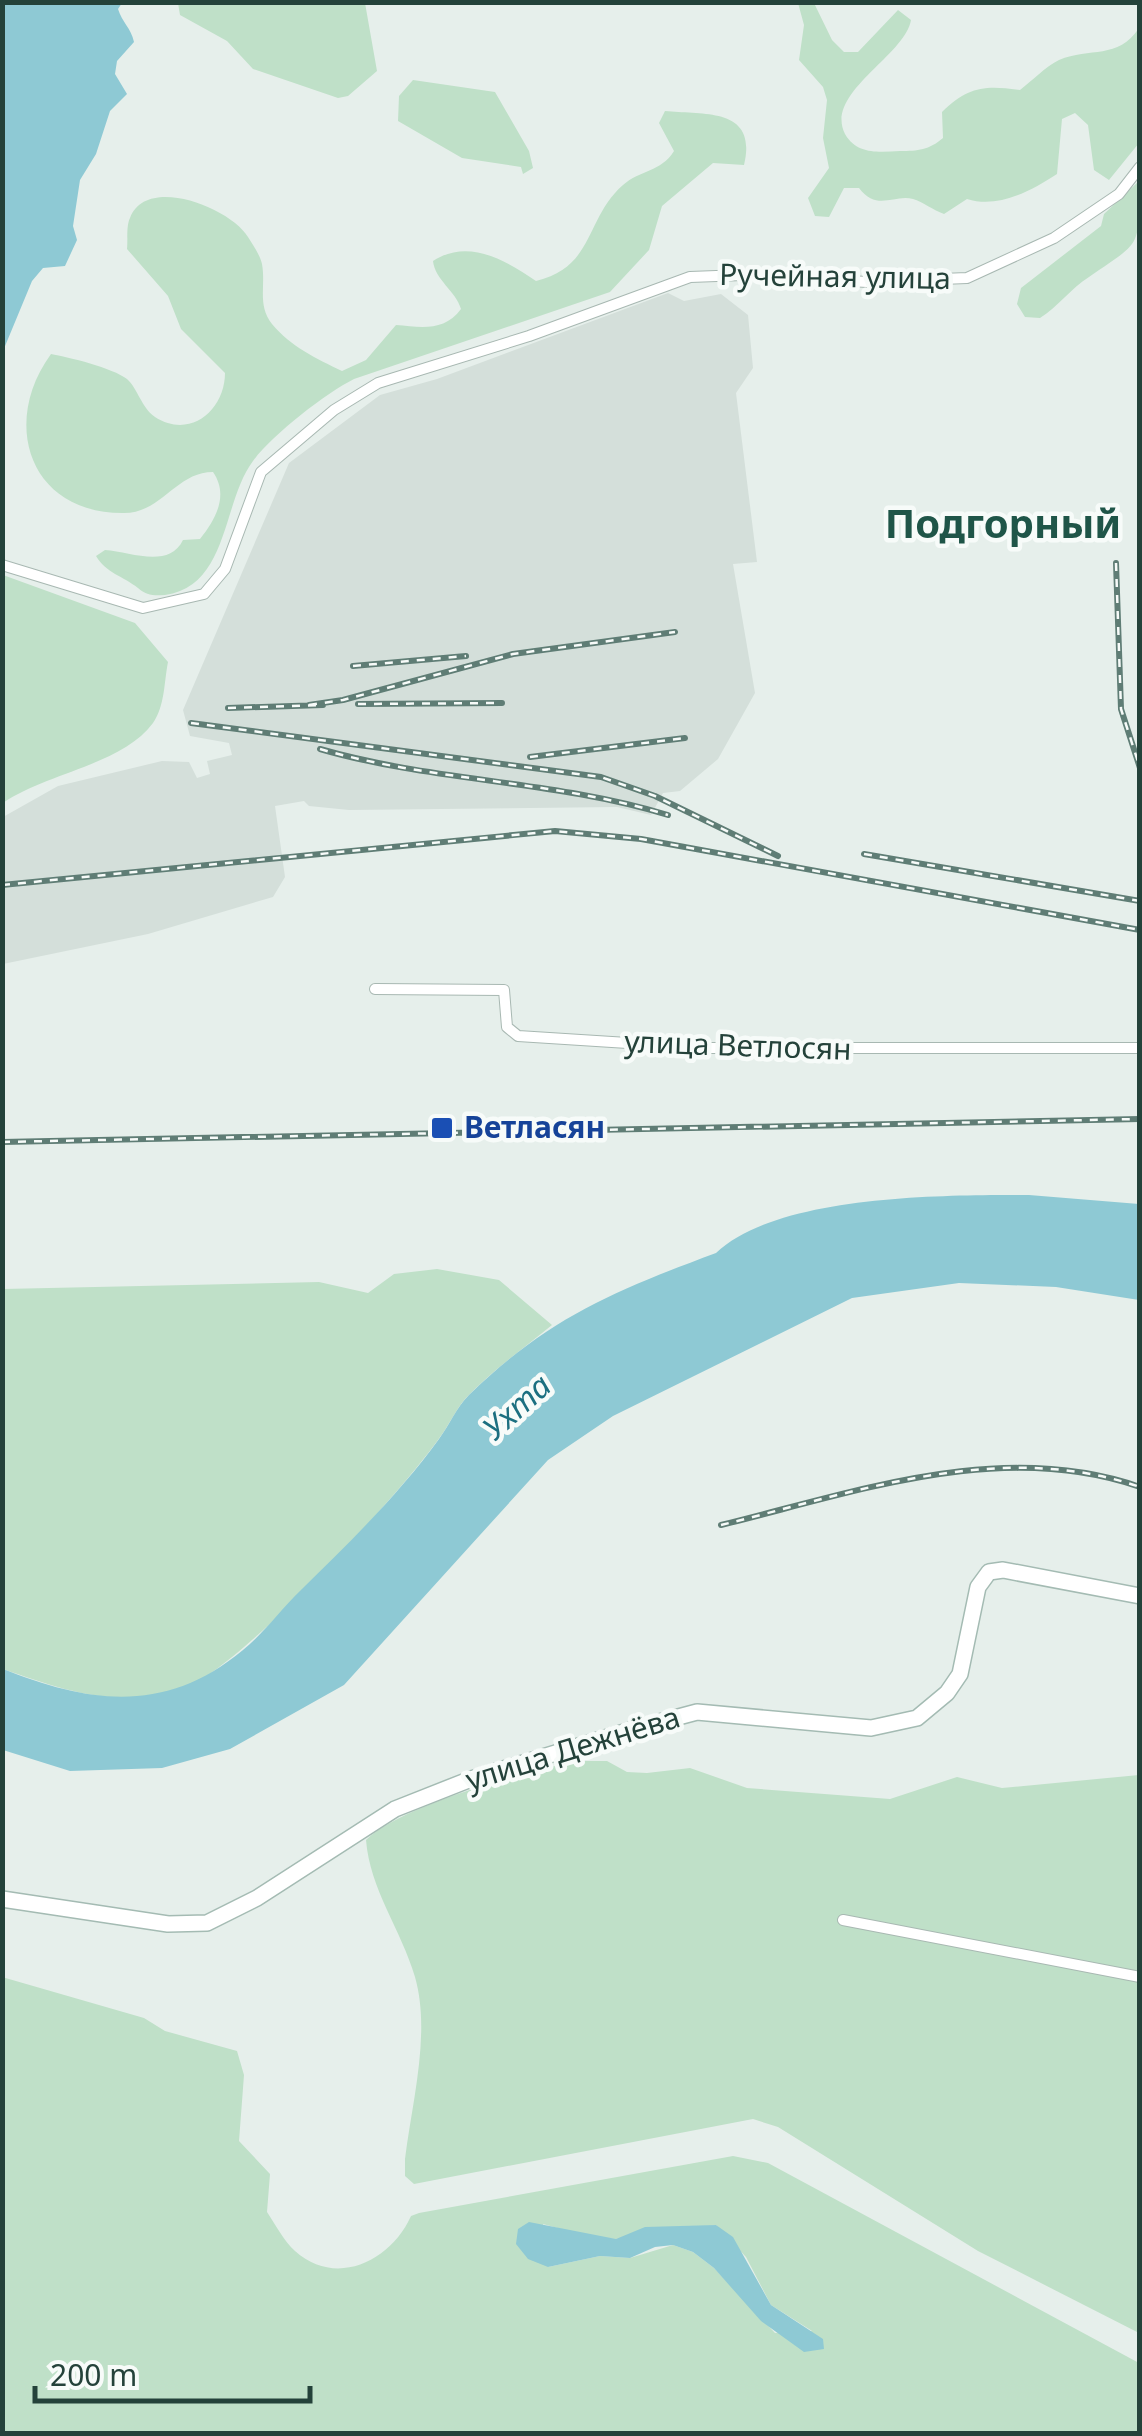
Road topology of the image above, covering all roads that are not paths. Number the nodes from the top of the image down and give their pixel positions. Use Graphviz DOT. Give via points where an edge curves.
graph roads {
  1 [pos="1140,167"];
  2 [pos="2,565"];
  3 [pos="375,988"];
  4 [pos="1140,1048"];
  5 [pos="1140,1596"];
  6 [pos="2,1899"];
  7 [pos="843,1920"];
  8 [pos="1140,1977"];
  1 -- 2 [label="street, Ручейная улица" via="1119,194 1054,238 967,278 867,282 716,275 670,281 529,336 392,377 347,400 262,472 224,570 204,594 144,608"];
  3 -- 4 [label="street, улица Ветлосян" via="504,990 507,1027 518,1036 706,1048"];
  5 -- 6 [label="street, улица Дежнёва" via="988,1572 978,1587 960,1674 917,1718 871,1728 697,1712 637,1728 395,1809 208,1923 168,1924"];
  7 -- 8 [label="street"];
}
